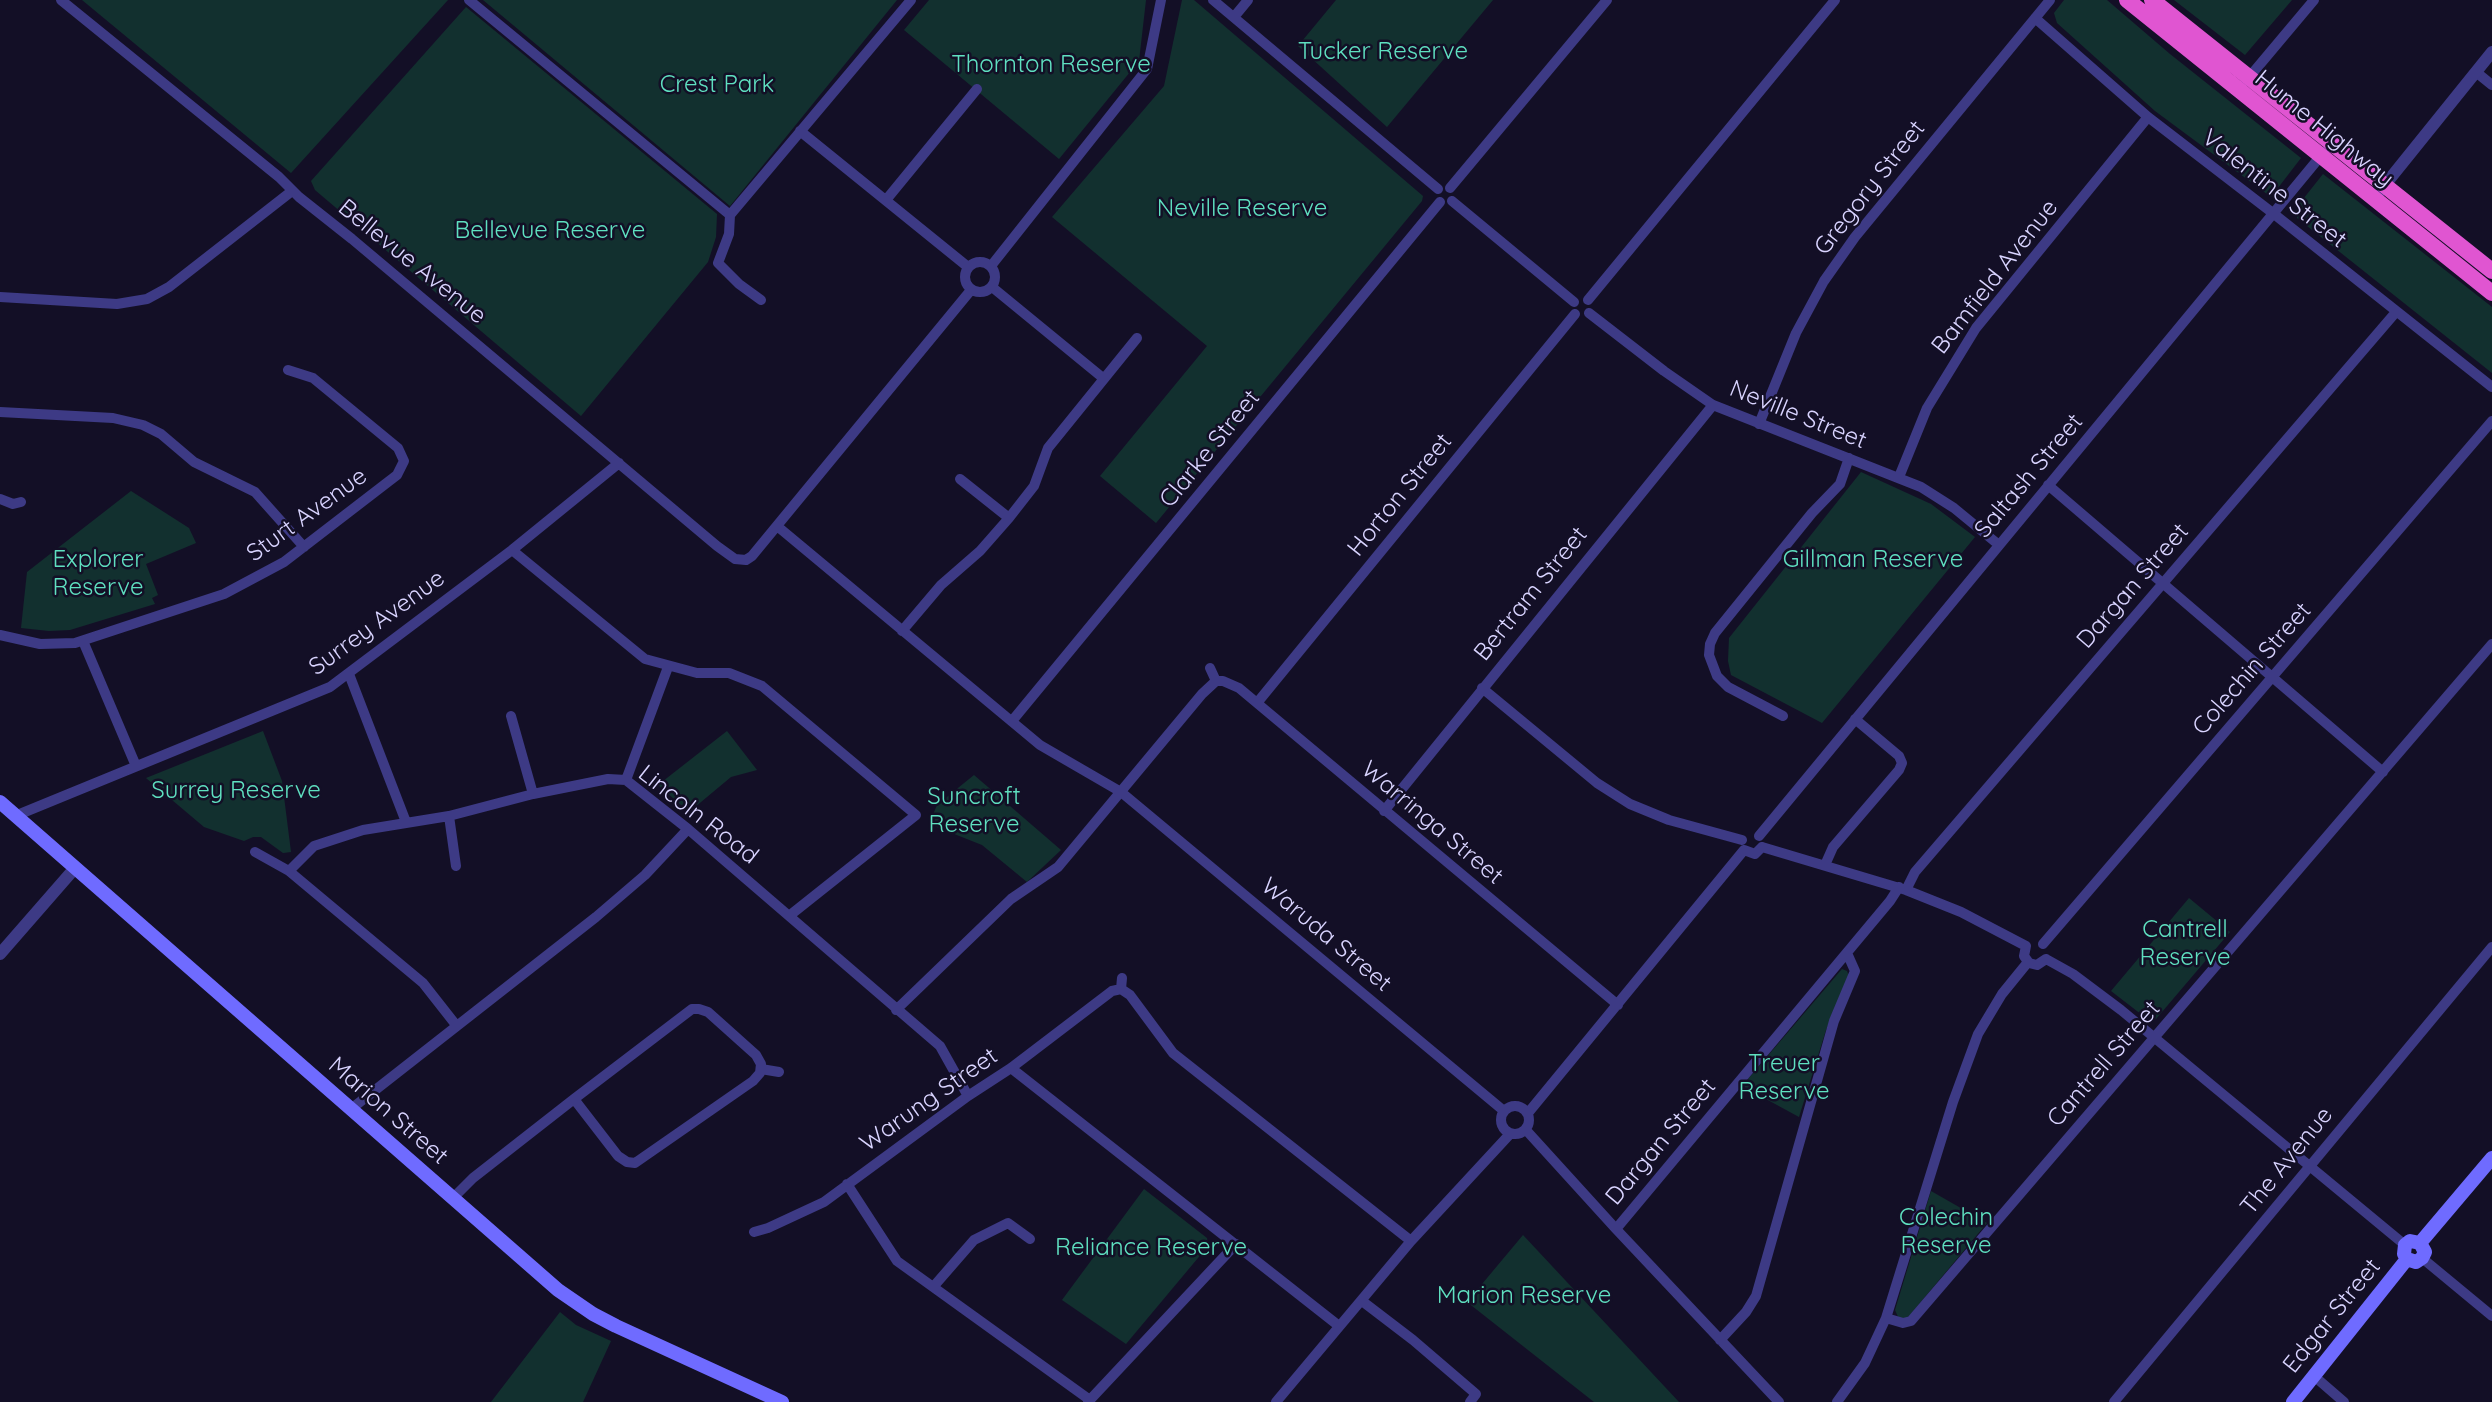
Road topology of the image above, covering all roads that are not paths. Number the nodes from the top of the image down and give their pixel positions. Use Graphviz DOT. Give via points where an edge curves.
graph roads {
  1 [pos="61,0"];
  2 [pos="469,0"];
  3 [pos="911,0"];
  4 [pos="1161,0"];
  5 [pos="1213,0"];
  6 [pos="1248,0"];
  7 [pos="1607,0"];
  8 [pos="1835,0"];
  9 [pos="2050,0"];
  10 [pos="2127,0"];
  11 [pos="2152,0"];
  12 [pos="2314,0"];
  13 [pos="1234,17"];
  14 [pos="2035,18"];
  15 [pos="2492,52"];
  16 [pos="2476,72"];
  17 [pos="2244,84"];
  18 [pos="2492,85"];
  19 [pos="977,89"];
  20 [pos="2148,117"];
  21 [pos="800,131"];
  22 [pos="2331,143"];
  23 [pos="2320,157"];
  24 [pos="2384,186"];
  25 [pos="1450,188"];
  26 [pos="1438,190"];
  27 [pos="292,191"];
  28 [pos="2373,198"];
  29 [pos="886,200"];
  30 [pos="1452,201"];
  31 [pos="1440,202"];
  32 [pos="2274,214"];
  33 [pos="730,215"];
  34 [pos="991,266"];
  35 [pos="968,267"];
  36 [pos="2492,271"];
  37 [pos="992,287"];
  38 [pos="971,289"];
  39 [pos="2492,293"];
  40 [pos="0,298"];
  41 [pos="761,300"];
  42 [pos="1588,300"];
  43 [pos="1574,302"];
  44 [pos="2396,312"];
  45 [pos="1590,313"];
  46 [pos="1575,314"];
  47 [pos="1137,338"];
  48 [pos="288,370"];
  49 [pos="1103,378"];
  50 [pos="2492,387"];
  51 [pos="1713,405"];
  52 [pos="0,412"];
  53 [pos="2492,421"];
  54 [pos="1759,424"];
  55 [pos="1849,458"];
  56 [pos="619,463"];
  57 [pos="1899,477"];
  58 [pos="960,479"];
  59 [pos="2048,485"];
  60 [pos="0,499"];
  61 [pos="21,502"];
  62 [pos="1009,518"];
  63 [pos="777,526"];
  64 [pos="1999,545"];
  65 [pos="304,547"];
  66 [pos="512,550"];
  67 [pos="2163,583"];
  68 [pos="902,631"];
  69 [pos="0,635"];
  70 [pos="83,641"];
  71 [pos="2492,644"];
  72 [pos="668,667"];
  73 [pos="1210,668"];
  74 [pos="349,674"];
  75 [pos="2273,677"];
  76 [pos="1216,681"];
  77 [pos="1482,688"];
  78 [pos="1256,703"];
  79 [pos="511,716"];
  80 [pos="1783,716"];
  81 [pos="1855,719"];
  82 [pos="1012,722"];
  83 [pos="136,766"];
  84 [pos="2383,772"];
  85 [pos="626,780"];
  86 [pos="1121,792"];
  87 [pos="533,794"];
  88 [pos="0,802"];
  89 [pos="1384,811"];
  90 [pos="15,816"];
  91 [pos="449,817"];
  92 [pos="405,822"];
  93 [pos="688,829"];
  94 [pos="1759,836"];
  95 [pos="1743,845"];
  96 [pos="1762,847"];
  97 [pos="255,852"];
  98 [pos="1825,865"];
  99 [pos="456,866"];
  100 [pos="75,868"];
  101 [pos="289,871"];
  102 [pos="1903,889"];
  103 [pos="789,916"];
  104 [pos="2043,944"];
  105 [pos="2026,946"];
  106 [pos="2492,947"];
  107 [pos="1847,953"];
  108 [pos="0,954"];
  109 [pos="2046,959"];
  110 [pos="2028,962"];
  111 [pos="1618,1005"];
  112 [pos="896,1010"];
  113 [pos="456,1025"];
  114 [pos="2154,1038"];
  115 [pos="1011,1068"];
  116 [pos="761,1069"];
  117 [pos="779,1072"];
  118 [pos="968,1096"];
  119 [pos="574,1099"];
  120 [pos="351,1109"];
  121 [pos="1504,1111"];
  122 [pos="1528,1113"];
  123 [pos="1526,1130"];
  124 [pos="1510,1134"];
  125 [pos="2492,1158"];
  126 [pos="2310,1166"];
  127 [pos="847,1184"];
  128 [pos="453,1198"];
  129 [pos="1616,1229"];
  130 [pos="754,1232"];
  131 [pos="1030,1240"];
  132 [pos="1411,1241"];
  133 [pos="2420,1243"];
  134 [pos="1236,1244"];
  135 [pos="2406,1252"];
  136 [pos="2422,1258"];
  137 [pos="934,1286"];
  138 [pos="1362,1301"];
  139 [pos="2492,1316"];
  140 [pos="1886,1318"];
  141 [pos="1339,1325"];
  142 [pos="1720,1340"];
  143 [pos="2314,1376"];
  144 [pos="1089,1401"];
  145 [pos="782,1402"];
  146 [pos="1276,1402"];
  147 [pos="1470,1402"];
  148 [pos="1779,1402"];
  149 [pos="1837,1402"];
  150 [pos="2114,1402"];
  151 [pos="2292,1402"];
  152 [pos="2344,1402"];
  1 -- 27 [label="street, Bellevue Avenue"];
  2 -- 33 [label="street"];
  3 -- 21 [label="street"];
  4 -- 34 [label="street" via="1147,69"];
  5 -- 13 [label="street"];
  6 -- 13 [label="street"];
  7 -- 25 [label="street"];
  8 -- 42 [label="street"];
  9 -- 14 [label="street, Gregory Street"];
  10 -- 17 [label="highway, Hume Highway"];
  11 -- 17 [label="highway, Hume Highway"];
  12 -- 17 [label="street"];
  13 -- 26 [label="street"];
  14 -- 20 [label="street, Valentine Street"];
  14 -- 54 [label="street, Gregory Street" via="1854,237 1824,281 1796,333"];
  15 -- 16 [label="street"];
  16 -- 18 [label="street"];
  16 -- 24 [label="street"];
  17 -- 22 [label="highway, Hume Highway"];
  17 -- 23 [label="highway, Hume Highway"];
  19 -- 29 [label="street"];
  20 -- 32 [label="street, Valentine Street"];
  20 -- 57 [label="street, Bamfield Avenue" via="1976,328 1927,408"];
  21 -- 29 [label="street"];
  21 -- 33 [label="street"];
  22 -- 23 [label="street, Saltash Street"];
  22 -- 24 [label="highway, Hume Highway"];
  23 -- 28 [label="highway, Hume Highway"];
  23 -- 32 [label="street, Saltash Street"];
  24 -- 28 [label="street"];
  24 -- 36 [label="highway, Hume Highway"];
  25 -- 26 [label="street"];
  25 -- 30 [label="street"];
  26 -- 31 [label="street"];
  27 -- 40 [label="street" via="148,299 117,304"];
  27 -- 56 [label="street, Bellevue Avenue"];
  28 -- 39 [label="highway, Hume Highway"];
  29 -- 35 [label="street"];
  30 -- 31 [label="street"];
  30 -- 43 [label="street"];
  31 -- 82 [label="street, Clarke Street"];
  32 -- 44 [label="street, Valentine Street"];
  32 -- 59 [label="street, Saltash Street"];
  33 -- 41 [label="street" via="730,234 718,263"];
  34 -- 35 [label="street" via="982,261"];
  34 -- 37 [label="street"];
  35 -- 38 [label="street" via="965,281"];
  37 -- 38 [label="street" via="984,292"];
  37 -- 49 [label="street"];
  38 -- 63 [label="street"];
  42 -- 43 [label="street"];
  42 -- 45 [label="street"];
  43 -- 46 [label="street"];
  44 -- 50 [label="street, Valentine Street"];
  44 -- 67 [label="street, Dargan Street"];
  45 -- 46 [label="street"];
  45 -- 51 [label="street, Neville Street"];
  46 -- 78 [label="street, Horton Street"];
  47 -- 49 [label="street"];
  48 -- 65 [label="street, Sturt Avenue" via="321,384 398,448 404,461 397,475"];
  49 -- 62 [label="street" via="1048,448 1034,486"];
  51 -- 54 [label="street, Neville Street"];
  51 -- 77 [label="street, Bertram Street"];
  52 -- 65 [label="street" via="113,418 144,425 194,463 255,492"];
  53 -- 75 [label="street, Colechin Street"];
  54 -- 55 [label="street, Neville Street"];
  55 -- 57 [label="street, Neville Street"];
  55 -- 80 [label="street" via="1840,484 1715,633 1710,645 1717,676 1728,687"];
  56 -- 63 [label="street, Bellevue Avenue" via="735,559 749,559"];
  56 -- 66 [label="street, Surrey Avenue"];
  57 -- 64 [label="street, Neville Street" via="1954,508"];
  58 -- 62 [label="street"];
  59 -- 64 [label="street, Saltash Street"];
  59 -- 67 [label="street"];
  60 -- 61 [label="street"];
  62 -- 68 [label="street"];
  63 -- 68 [label="street, Waruda Street"];
  64 -- 81 [label="street, Saltash Street"];
  65 -- 70 [label="street, Sturt Avenue" via="271,571 224,594"];
  66 -- 72 [label="street" via="645,659"];
  66 -- 74 [label="street, Surrey Avenue"];
  67 -- 75 [label="street"];
  67 -- 102 [label="street, Dargan Street"];
  68 -- 82 [label="street, Waruda Street"];
  69 -- 70 [label="street, Sturt Avenue" via="40,644"];
  70 -- 83 [label="street"];
  71 -- 84 [label="street, Cantrell Street"];
  72 -- 85 [label="street"];
  72 -- 103 [label="street" via="729,673 762,686 916,815"];
  73 -- 76 [label="street"];
  74 -- 83 [label="street, Surrey Avenue" via="318,693"];
  74 -- 92 [label="street"];
  75 -- 84 [label="street"];
  75 -- 104 [label="street, Colechin Street"];
  76 -- 78 [label="street, Warringa Street" via="1231,683"];
  76 -- 86 [label="street"];
  77 -- 89 [label="street, Bertram Street"];
  77 -- 95 [label="street" via="1630,804"];
  78 -- 89 [label="street, Warringa Street"];
  79 -- 87 [label="street"];
  81 -- 94 [label="street, Saltash Street"];
  81 -- 98 [label="street" via="1899,756 1902,765 1833,847"];
  82 -- 86 [label="street, Waruda Street" via="1040,745"];
  83 -- 90 [label="street, Surrey Avenue"];
  84 -- 114 [label="street, Cantrell Street"];
  85 -- 87 [label="street, Lincoln Road" via="608,779"];
  85 -- 93 [label="street, Lincoln Road"];
  86 -- 112 [label="street" via="1058,867 1011,899"];
  86 -- 121 [label="street, Waruda Street"];
  87 -- 91 [label="street, Lincoln Road"];
  88 -- 90 [label="main road, Marion Street"];
  89 -- 111 [label="street, Warringa Street"];
  90 -- 100 [label="main road, Marion Street"];
  91 -- 92 [label="street, Lincoln Road"];
  91 -- 99 [label="street"];
  92 -- 101 [label="street, Lincoln Road" via="314,846"];
  93 -- 103 [label="street, Lincoln Road"];
  93 -- 113 [label="street" via="645,876"];
  94 -- 95 [label="street" via="1749,834"];
  94 -- 96 [label="street"];
  95 -- 96 [label="street" via="1755,854"];
  95 -- 111 [label="street"];
  96 -- 98 [label="street"];
  97 -- 101 [label="street"];
  98 -- 102 [label="street"];
  100 -- 108 [label="street"];
  100 -- 120 [label="main road, Marion Street"];
  101 -- 113 [label="street" via="423,983"];
  102 -- 105 [label="street" via="1961,912"];
  102 -- 107 [label="street, Dargan Street"];
  103 -- 112 [label="street, Lincoln Road"];
  104 -- 105 [label="street" via="2034,941"];
  104 -- 109 [label="street"];
  105 -- 110 [label="street"];
  106 -- 126 [label="street, The Avenue"];
  107 -- 129 [label="street, Dargan Street"];
  107 -- 142 [label="street" via="1854,971 1834,1021 1756,1296"];
  109 -- 110 [label="street" via="2038,965"];
  109 -- 114 [label="street" via="2098,992"];
  110 -- 140 [label="street" via="1978,1034"];
  111 -- 122 [label="street"];
  112 -- 118 [label="street, Lincoln Road" via="940,1046"];
  113 -- 120 [label="street"];
  114 -- 126 [label="street"];
  114 -- 140 [label="street, Cantrell Street" via="1911,1321"];
  115 -- 118 [label="street, Warung Street"];
  115 -- 132 [label="street, Warung Street" via="1121,984 1173,1053"];
  115 -- 134 [label="street"];
  116 -- 117 [label="street"];
  116 -- 119 [label="street" via="756,1055 696,1003"];
  116 -- 119 [label="street" via="753,1081 631,1168"];
  118 -- 127 [label="street, Warung Street"];
  119 -- 128 [label="street"];
  120 -- 128 [label="main road, Marion Street"];
  121 -- 122 [label="street" via="1517,1106"];
  121 -- 124 [label="street" via="1501,1124"];
  122 -- 123 [label="street"];
  123 -- 124 [label="street"];
  123 -- 129 [label="street"];
  124 -- 132 [label="street"];
  125 -- 133 [label="main road"];
  126 -- 135 [label="street"];
  126 -- 150 [label="street, The Avenue"];
  127 -- 130 [label="street, Warung Street" via="824,1202"];
  127 -- 137 [label="street" via="897,1261"];
  128 -- 145 [label="main road, Marion Street" via="558,1290 593,1314"];
  129 -- 142 [label="street"];
  131 -- 137 [label="street" via="1009,1223 974,1240"];
  132 -- 138 [label="street"];
  133 -- 135 [label="main road" via="2410,1241"];
  133 -- 136 [label="main road"];
  134 -- 141 [label="street"];
  134 -- 144 [label="street"];
  135 -- 136 [label="main road" via="2416,1262"];
  135 -- 143 [label="main road, Edgar Street"];
  136 -- 139 [label="street"];
  137 -- 144 [label="street"];
  138 -- 141 [label="street"];
  138 -- 147 [label="street" via="1476,1394"];
  140 -- 149 [label="street" via="1865,1363"];
  141 -- 146 [label="street"];
  142 -- 148 [label="street"];
  143 -- 151 [label="main road, Edgar Street"];
  143 -- 152 [label="street"];
}
